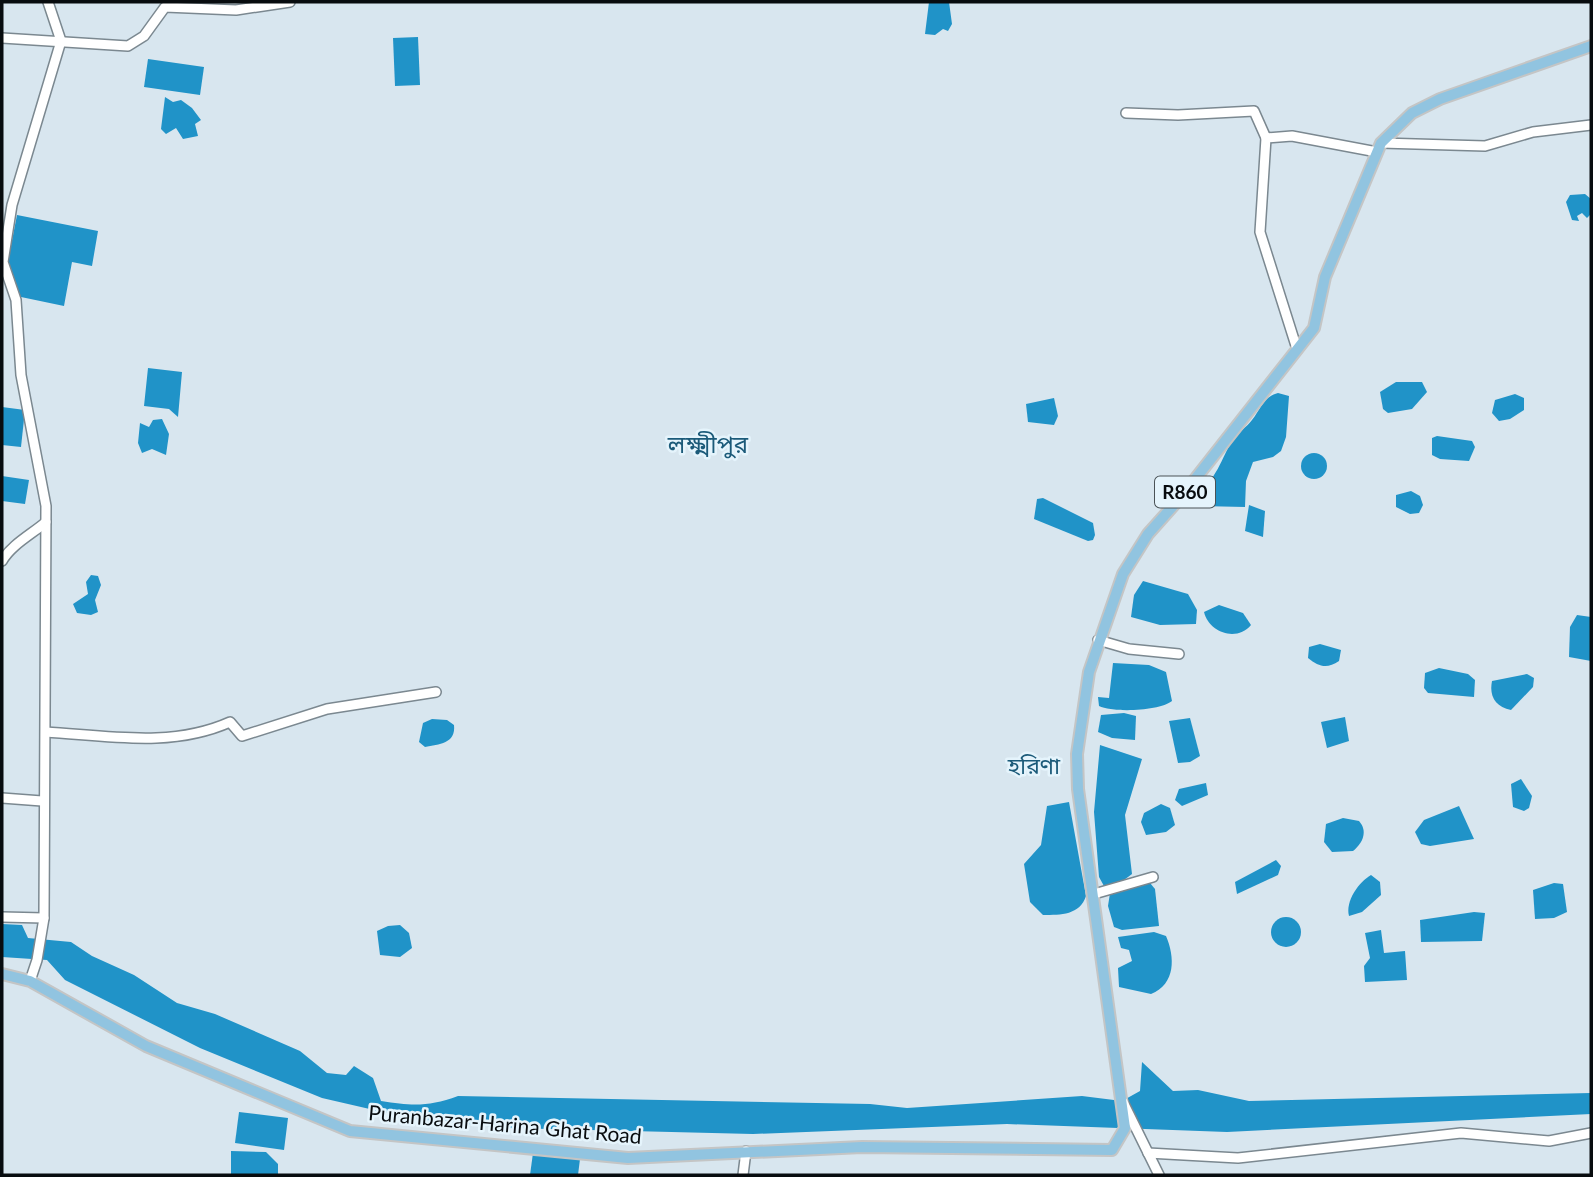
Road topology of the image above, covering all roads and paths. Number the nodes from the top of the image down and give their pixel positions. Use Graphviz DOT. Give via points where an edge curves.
graph roads {
  1 [pos="48,2"];
  2 [pos="290,2"];
  3 [pos="2,38"];
  4 [pos="61,41"];
  5 [pos="1591,46"];
  6 [pos="1126,113"];
  7 [pos="1591,125"];
  8 [pos="1266,138"];
  9 [pos="1379,148"];
  10 [pos="1297,349"];
  11 [pos="46,522"];
  12 [pos="2,561"];
  13 [pos="1098,640"];
  14 [pos="1179,654"];
  15 [pos="436,692"];
  16 [pos="46,732"];
  17 [pos="2,798"];
  18 [pos="42,802"];
  19 [pos="1153,877"];
  20 [pos="1094,894"];
  21 [pos="2,917"];
  22 [pos="44,918"];
  23 [pos="2,974"];
  24 [pos="30,981"];
  25 [pos="1122,1101"];
  26 [pos="1591,1132"];
  27 [pos="746,1151"];
  28 [pos="1148,1153"];
  29 [pos="743,1175"];
  30 [pos="1159,1175"];
  1 -- 4 [label="street"];
  2 -- 4 [label="street" via="236,10 165,8 144,36 128,46"];
  3 -- 4 [label="street"];
  4 -- 11 [label="street" via="12,205 4,261 16,300 21,375"];
  5 -- 9 [label="main road, R860" via="1440,99 1412,113"];
  6 -- 8 [label="street" via="1178,116 1254,111"];
  7 -- 9 [label="street" via="1534,132 1485,146"];
  8 -- 9 [label="street" via="1292,136"];
  8 -- 10 [label="street" via="1260,232"];
  9 -- 10 [label="main road, R860" via="1325,277 1314,328"];
  10 -- 13 [label="main road, R860" via="1134,554"];
  11 -- 12 [label="street" via="8,551"];
  11 -- 16 [label="street"];
  13 -- 14 [label="street" via="1129,649"];
  13 -- 20 [label="main road, R860" via="1077,754"];
  15 -- 16 [label="street" via="327,709 242,736 230,722 204,734 165,740"];
  16 -- 18 [label="street"];
  17 -- 18 [label="street"];
  18 -- 22 [label="street"];
  19 -- 20 [label="street"];
  20 -- 25 [label="main road, R860"];
  21 -- 22 [label="street"];
  22 -- 24 [label="street"];
  23 -- 24 [label="main road, Puranbazar-Harina Ghat Road"];
  24 -- 27 [label="main road, Puranbazar-Harina Ghat Road" via="146,1046 350,1131 628,1158"];
  25 -- 27 [label="main road, Puranbazar-Harina Ghat Road" via="1125,1128 1112,1150 862,1147"];
  25 -- 28 [label="street"];
  26 -- 28 [label="street" via="1549,1141 1461,1133 1238,1158"];
  27 -- 29 [label="street"];
  28 -- 30 [label="street"];
}
